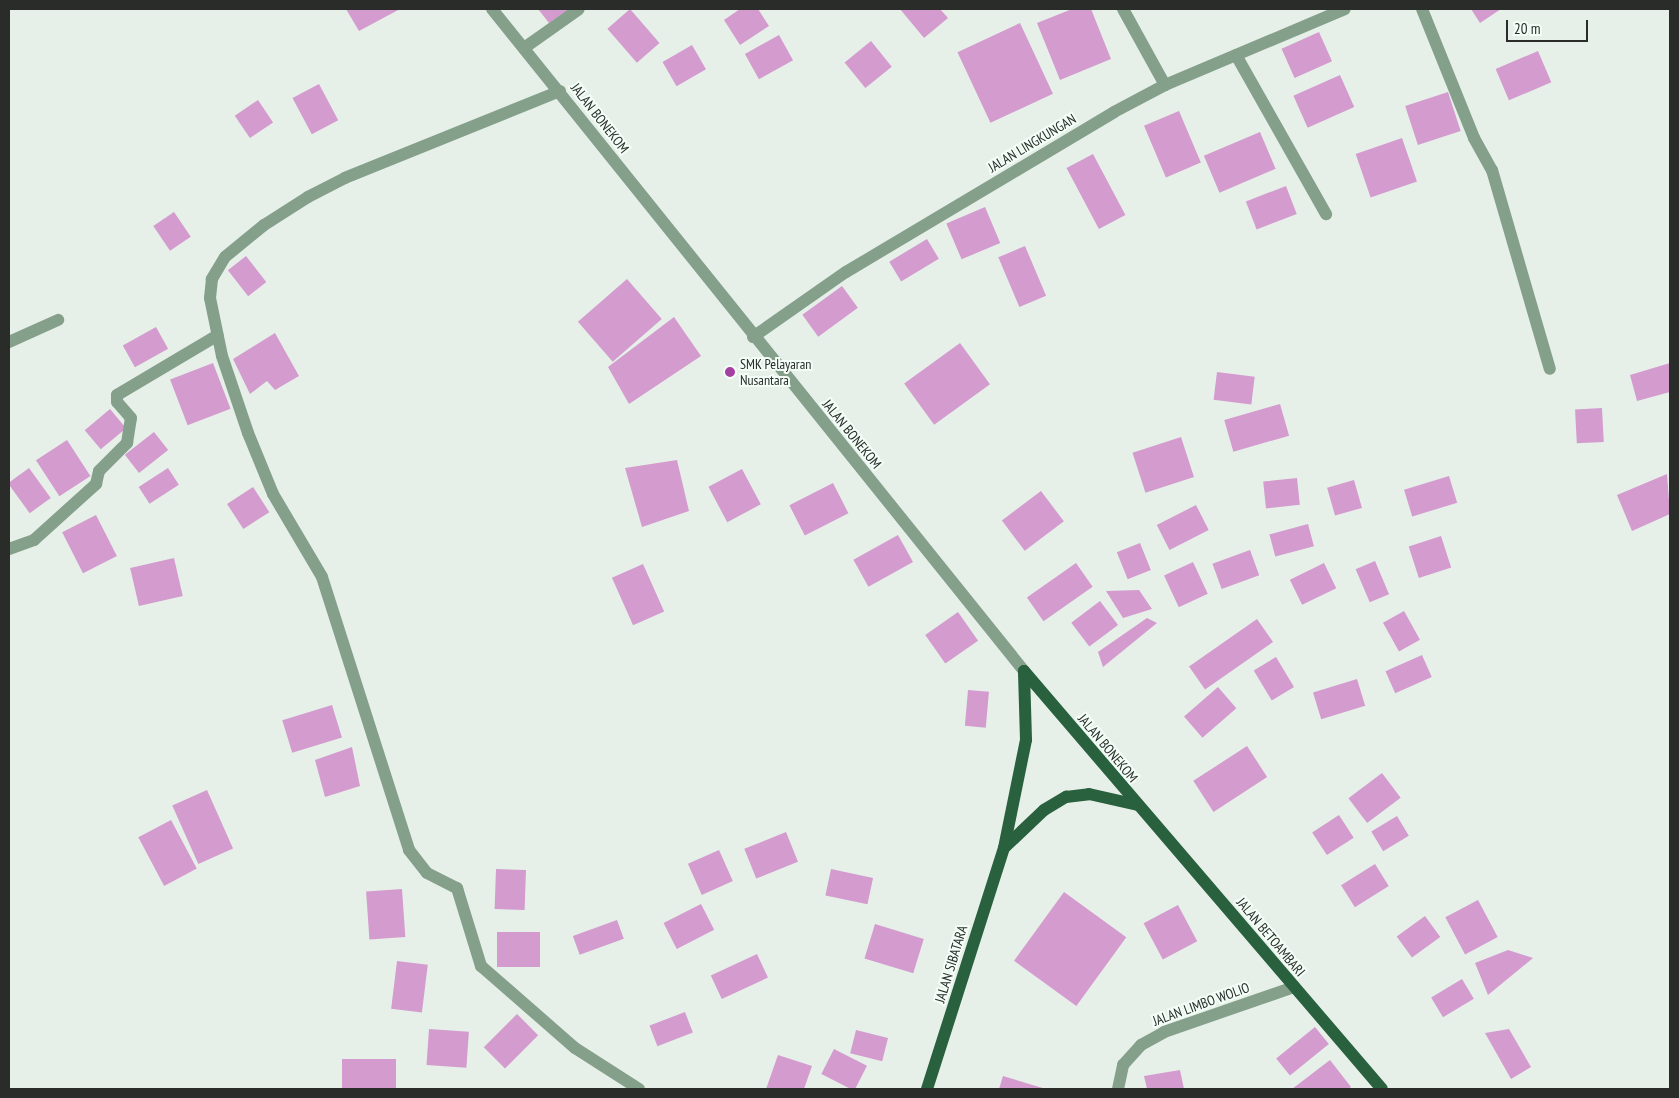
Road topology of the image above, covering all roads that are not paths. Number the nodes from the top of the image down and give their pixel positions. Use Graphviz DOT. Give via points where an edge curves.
graph roads {
  1 [pos="492,9"];
  2 [pos="579,9"];
  3 [pos="1123,9"];
  4 [pos="1345,9"];
  5 [pos="1422,9"];
  6 [pos="1329,12"];
  7 [pos="524,48"];
  8 [pos="1236,55"];
  9 [pos="1165,85"];
  10 [pos="560,91"];
  11 [pos="1326,214"];
  12 [pos="58,320"];
  13 [pos="218,335"];
  14 [pos="753,337"];
  15 [pos="9,342"];
  16 [pos="1550,369"];
  17 [pos="9,549"];
  18 [pos="1024,672"];
  19 [pos="1138,805"];
  20 [pos="1004,848"];
  21 [pos="1294,987"];
  22 [pos="639,1089"];
  23 [pos="927,1089"];
  24 [pos="1118,1089"];
  25 [pos="1382,1089"];
  1 -- 7 [label="street, JALAN BONEKOM"];
  2 -- 7 [label="street"];
  3 -- 9 [label="street"];
  4 -- 6 [label="street, JALAN LINGKUNGAN"];
  5 -- 16 [label="street" via="1474,138 1492,170"];
  6 -- 8 [label="street, JALAN LINGKUNGAN"];
  7 -- 10 [label="street, JALAN BONEKOM"];
  8 -- 9 [label="street, JALAN LINGKUNGAN"];
  8 -- 11 [label="street"];
  9 -- 14 [label="street, JALAN LINGKUNGAN" via="846,272"];
  10 -- 13 [label="street" via="345,178 264,225 225,258 212,279 210,298"];
  10 -- 14 [label="street, JALAN BONEKOM"];
  12 -- 15 [label="street"];
  13 -- 17 [label="street" via="117,395 117,402 131,418 127,443 99,471 96,484 34,540"];
  13 -- 22 [label="street" via="248,433 273,494 322,578 409,850 427,873 457,888 481,966 575,1048"];
  14 -- 18 [label="street, JALAN BONEKOM"];
  18 -- 19 [label="main road, JALAN BONEKOM"];
  18 -- 20 [label="main road, JALAN SIBATARA" via="1026,740"];
  19 -- 20 [label="main road, JALAN SIBATARA" via="1089,794 1066,797 1044,810"];
  19 -- 21 [label="main road, JALAN BETOAMBARI"];
  20 -- 23 [label="main road, JALAN SIBATARA"];
  21 -- 24 [label="street, JALAN LIMBO WOLIO" via="1149,1040 1123,1065"];
  21 -- 25 [label="main road, JALAN BETOAMBARI"];
}
